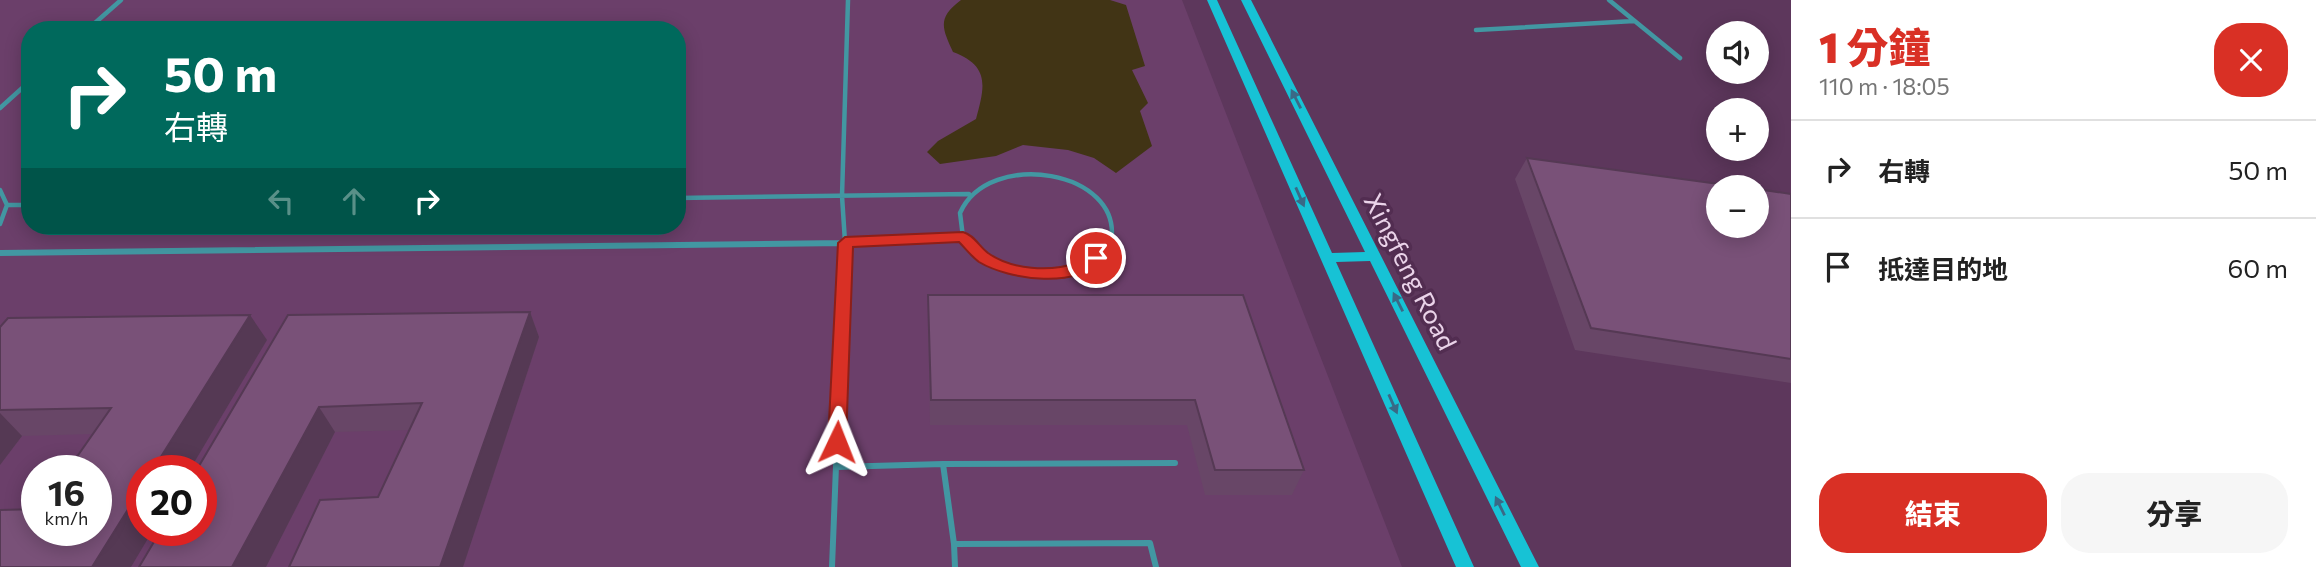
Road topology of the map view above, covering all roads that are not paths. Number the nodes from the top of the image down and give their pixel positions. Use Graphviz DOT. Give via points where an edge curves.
graph roads {
  1 [pos="121,0"];
  2 [pos="849,0"];
  3 [pos="1212,0"];
  4 [pos="1246,0"];
  5 [pos="1609,0"];
  6 [pos="98,21"];
  7 [pos="1634,21"];
  8 [pos="1476,30"];
  9 [pos="1680,58"];
  10 [pos="21,90"];
  11 [pos="0,108"];
  12 [pos="0,190"];
  13 [pos="969,194"];
  14 [pos="842,196"];
  15 [pos="686,198"];
  16 [pos="7,205"];
  17 [pos="21,205"];
  18 [pos="0,224"];
  19 [pos="963,237"];
  20 [pos="845,243"];
  21 [pos="0,253"];
  22 [pos="1375,256"];
  23 [pos="1327,258"];
  24 [pos="1175,463"];
  25 [pos="943,464"];
  26 [pos="836,467"];
  27 [pos="954,544"];
  28 [pos="832,567"];
  29 [pos="955,567"];
  30 [pos="1156,567"];
  31 [pos="1465,567"];
  32 [pos="1530,567"];
  1 -- 6 [label="lane"];
  2 -- 14 [label="lane"];
  3 -- 23 [label="main road, one-way"];
  22 -- 4 [label="main road, Xingfeng Road, one-way"];
  5 -- 7 [label="lane"];
  7 -- 8 [label="lane"];
  7 -- 9 [label="lane"];
  10 -- 11 [label="lane"];
  12 -- 16 [label="lane"];
  13 -- 14 [label="lane"];
  13 -- 19 [label="lane" via="959,215"];
  13 -- 19 [label="lane" via="992,180 1022,173 1054,176 1084,187 1106,205 1114,227 1107,250 1084,266 1051,274 1015,271 984,257"];
  14 -- 15 [label="lane"];
  14 -- 20 [label="lane"];
  16 -- 17 [label="lane"];
  16 -- 18 [label="lane"];
  19 -- 20 [label="lane"];
  20 -- 21 [label="lane"];
  20 -- 26 [label="lane"];
  22 -- 23 [label="main road"];
  32 -- 22 [label="main road, Xingfeng Road, one-way"];
  23 -- 31 [label="main road, one-way"];
  24 -- 25 [label="lane"];
  25 -- 26 [label="lane"];
  25 -- 27 [label="lane"];
  26 -- 28 [label="lane"];
  27 -- 29 [label="lane"];
  27 -- 30 [label="lane" via="1150,543"];
}
